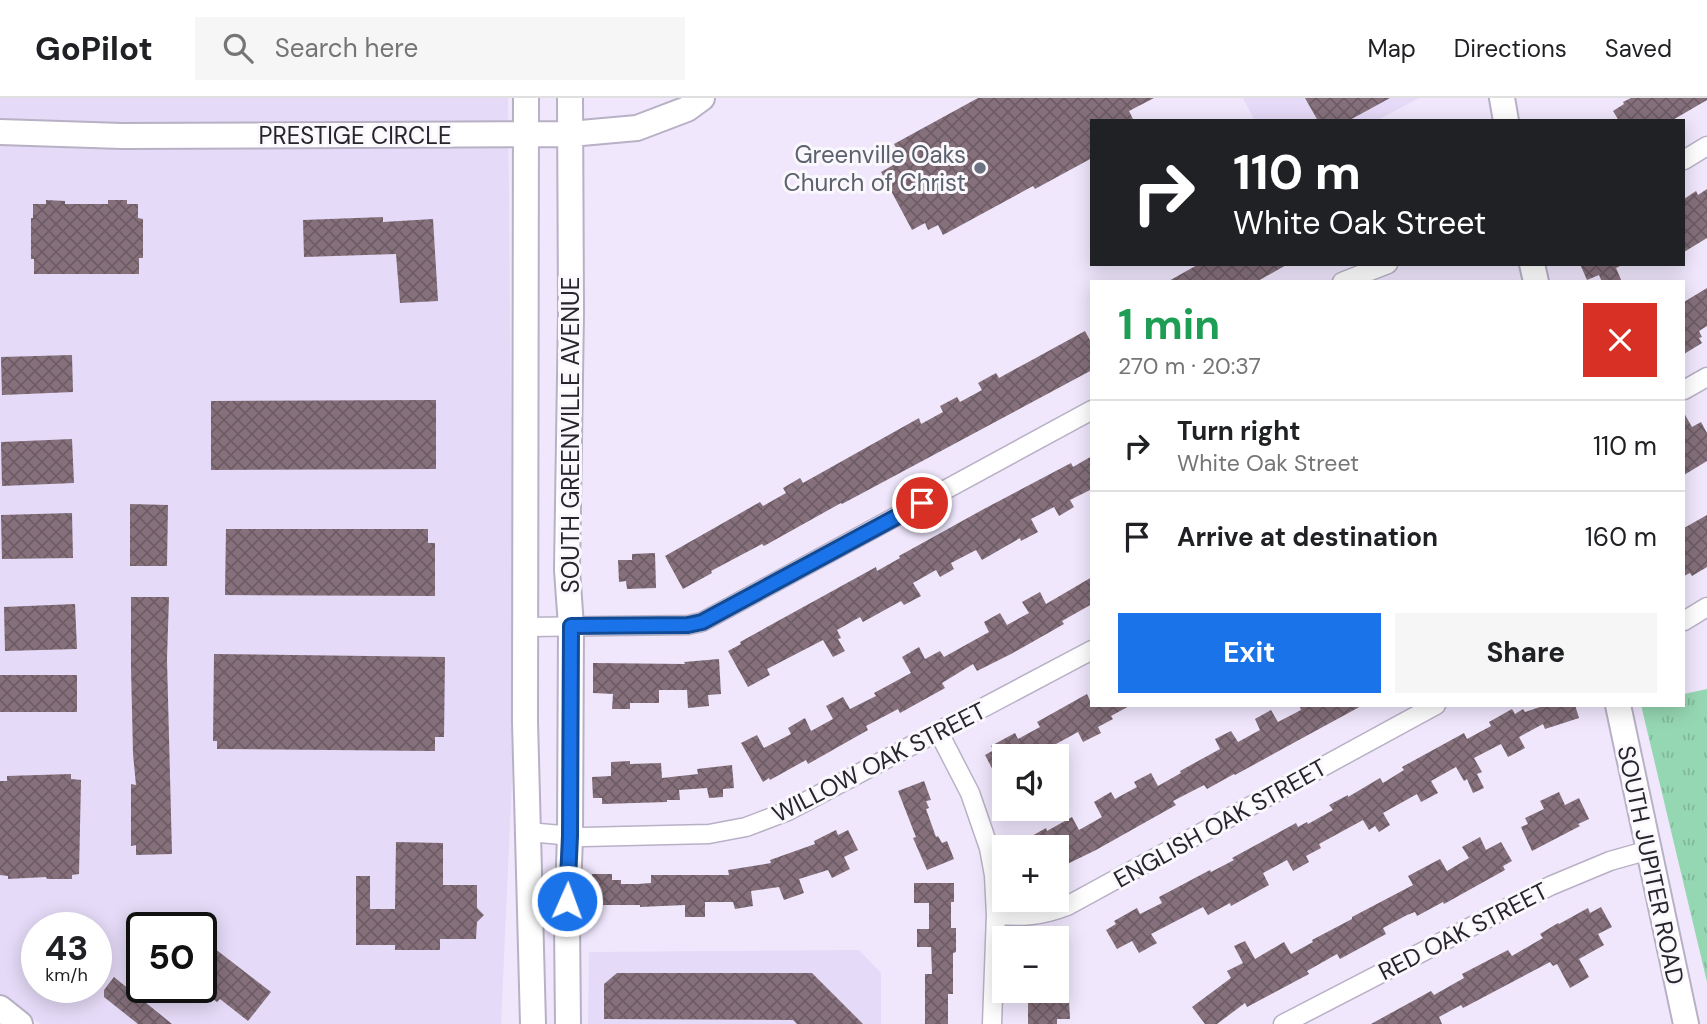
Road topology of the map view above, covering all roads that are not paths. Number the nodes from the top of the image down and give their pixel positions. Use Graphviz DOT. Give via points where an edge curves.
graph roads {
  1 [pos="526,98"];
  2 [pos="570,98"];
  3 [pos="702,98"];
  4 [pos="1502,98"];
  5 [pos="1506,119"];
  6 [pos="0,132"];
  7 [pos="526,134"];
  8 [pos="570,134"];
  9 [pos="1707,146"];
  10 [pos="1685,159"];
  11 [pos="1383,266"];
  12 [pos="1347,280"];
  13 [pos="1707,377"];
  14 [pos="1685,389"];
  15 [pos="1090,411"];
  16 [pos="1707,607"];
  17 [pos="1685,620"];
  18 [pos="571,626"];
  19 [pos="526,627"];
  20 [pos="1090,651"];
  21 [pos="1432,707"];
  22 [pos="1618,707"];
  23 [pos="939,733"];
  24 [pos="528,832"];
  25 [pos="570,836"];
  26 [pos="1649,850"];
  27 [pos="996,915"];
  28 [pos="533,1024"];
  29 [pos="568,1024"];
  30 [pos="992,1024"];
  31 [pos="1283,1024"];
  32 [pos="1686,1024"];
  1 -- 7 [label="main road, SOUTH GREENVILLE AVENUE"];
  2 -- 8 [label="main road, SOUTH GREENVILLE AVENUE"];
  3 -- 8 [label="main road, PRESTIGE CIRCLE" via="637,128"];
  4 -- 5 [label="main road"];
  6 -- 7 [label="main road, PRESTIGE CIRCLE" via="122,136"];
  7 -- 8 [label="main road, PRESTIGE CIRCLE"];
  7 -- 19 [label="main road, SOUTH GREENVILLE AVENUE"];
  8 -- 18 [label="main road, SOUTH GREENVILLE AVENUE" via="567,570"];
  9 -- 10 [label="street"];
  11 -- 12 [label="street"];
  13 -- 14 [label="street"];
  15 -- 18 [label="street" via="702,622"];
  16 -- 17 [label="street"];
  18 -- 19 [label="street"];
  18 -- 25 [label="main road, SOUTH GREENVILLE AVENUE"];
  19 -- 24 [label="main road, SOUTH GREENVILLE AVENUE"];
  20 -- 23 [label="street, WILLOW OAK STREET"];
  21 -- 27 [label="street, ENGLISH OAK STREET" via="1067,906 1031,916"];
  22 -- 26 [label="main road, SOUTH JUPITER ROAD"];
  23 -- 25 [label="street, WILLOW OAK STREET" via="788,811 746,827 672,836"];
  23 -- 27 [label="street" via="970,793 989,848"];
  24 -- 25 [label="street, WILLOW OAK STREET"];
  24 -- 28 [label="main road, SOUTH GREENVILLE AVENUE"];
  25 -- 29 [label="main road, SOUTH GREENVILLE AVENUE"];
  26 -- 31 [label="street, RED OAK STREET" via="1550,886"];
  26 -- 32 [label="main road, SOUTH JUPITER ROAD"];
  27 -- 30 [label="street"];
}
